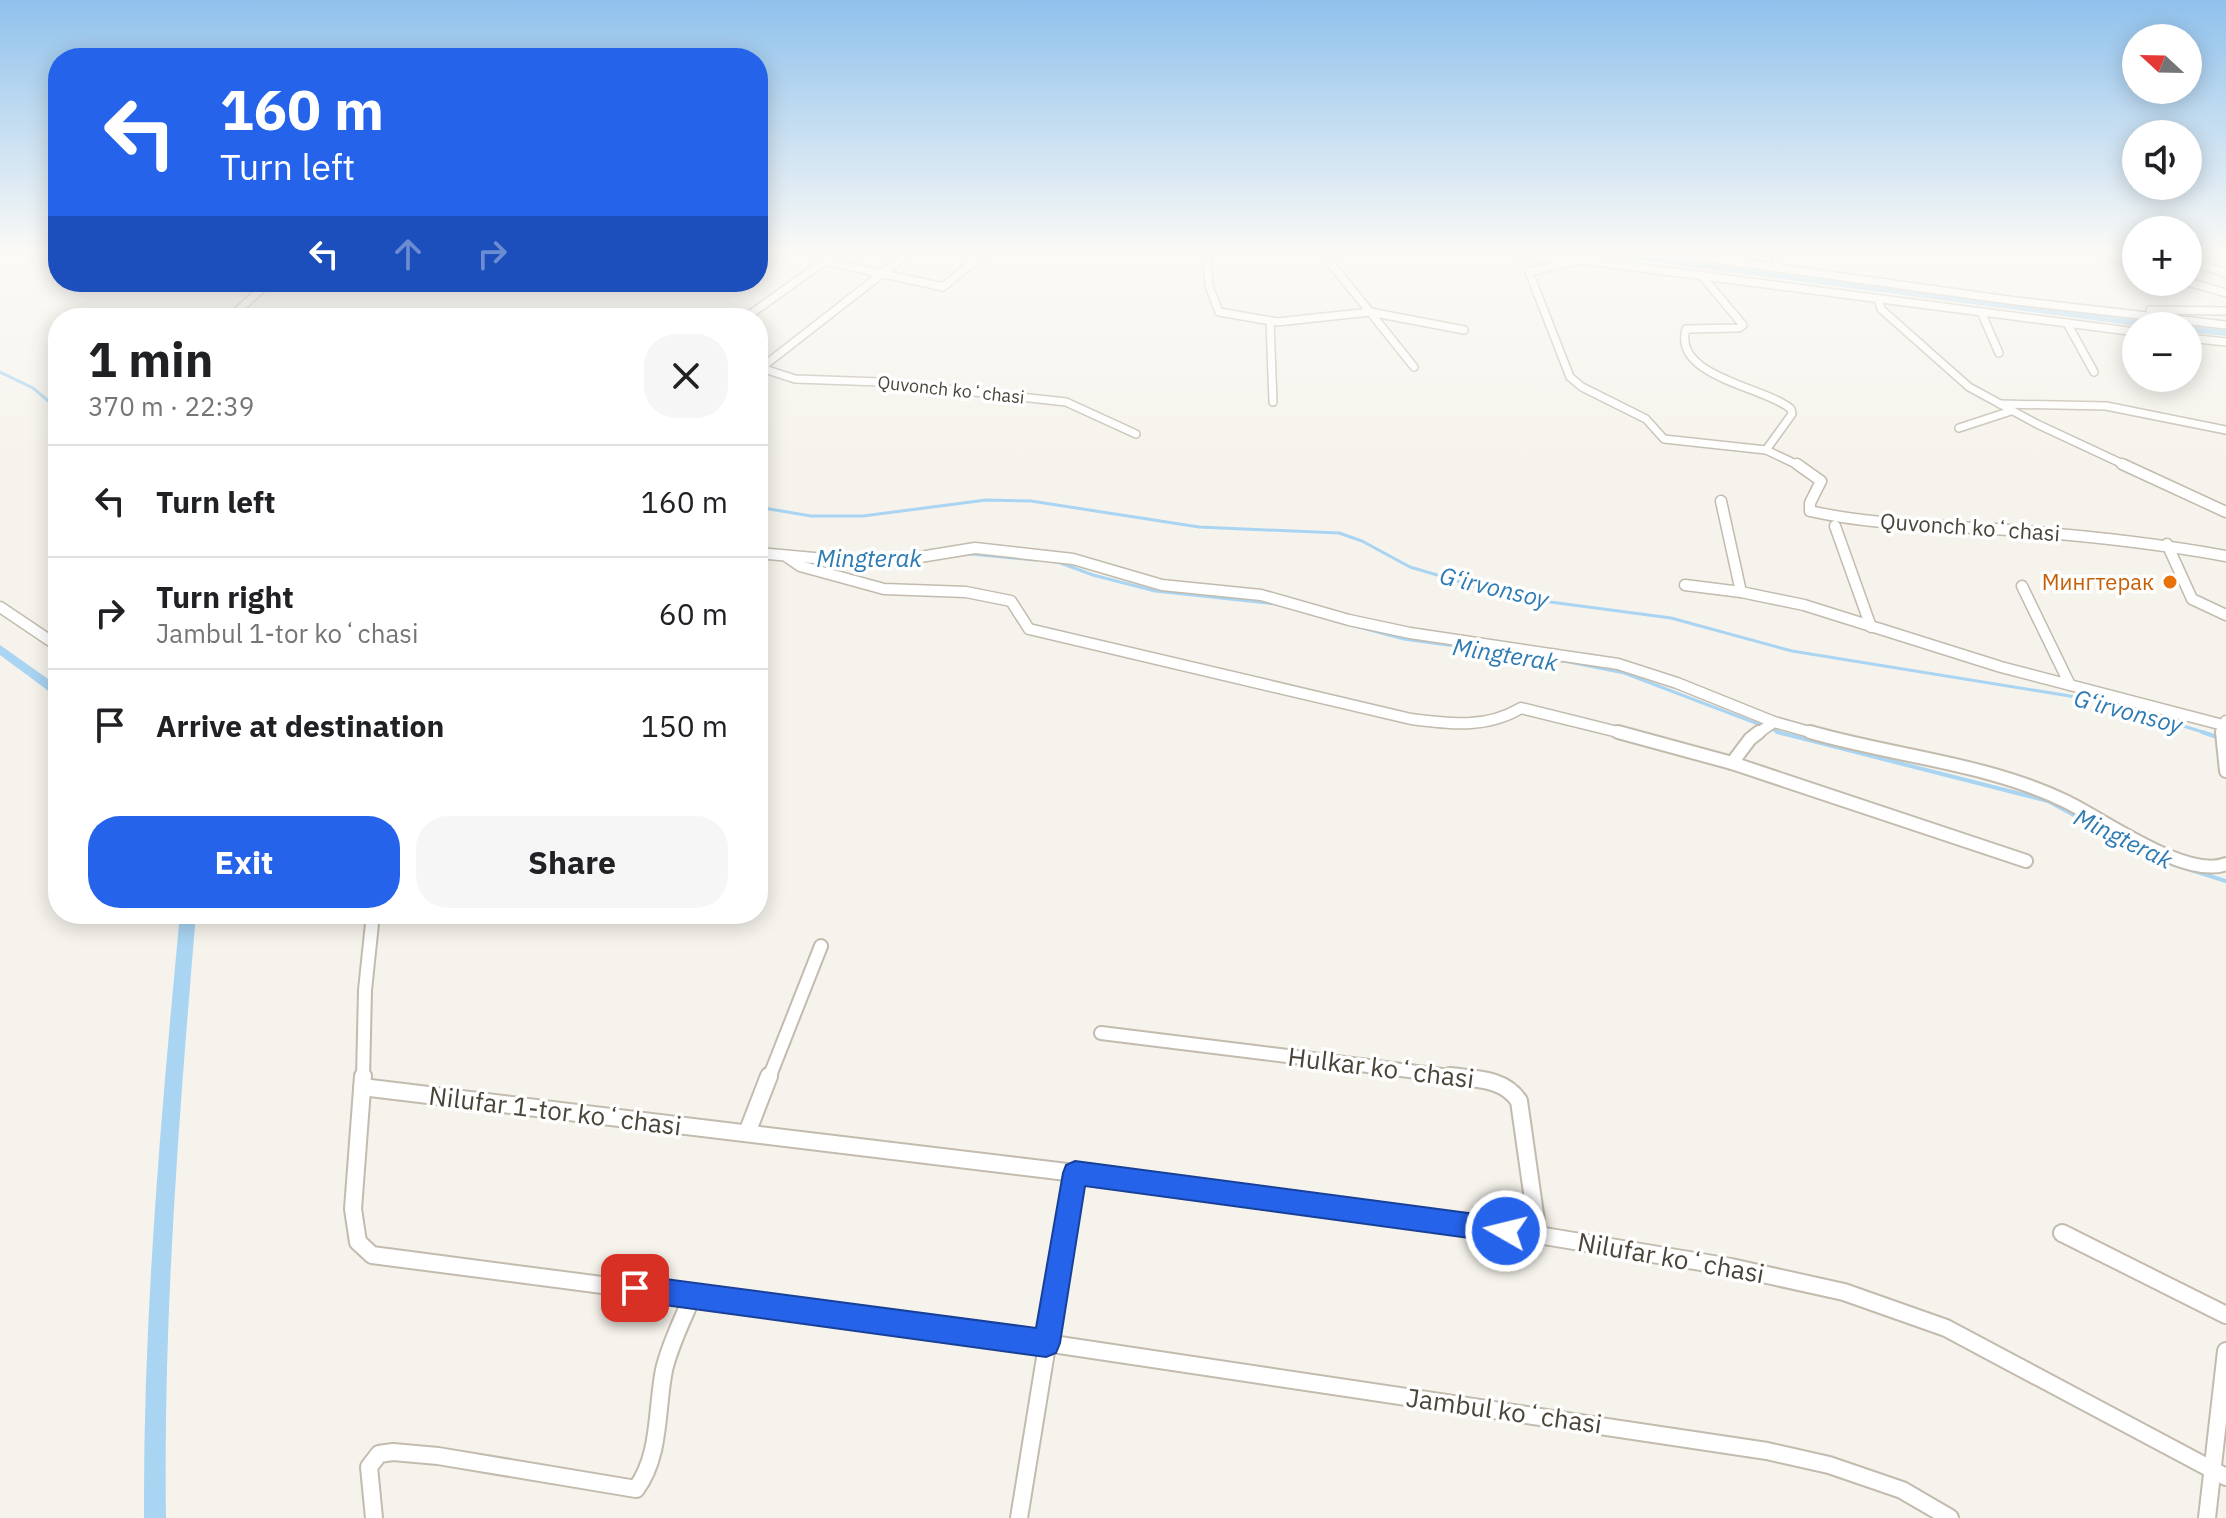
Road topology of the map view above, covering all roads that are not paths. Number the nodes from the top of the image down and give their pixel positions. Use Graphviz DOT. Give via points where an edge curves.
graph roads {
  1 [pos="813,326"];
  2 [pos="1270,326"];
  3 [pos="1381,326"];
  4 [pos="1442,326"];
  5 [pos="1552,326"];
  6 [pos="1742,326"];
  7 [pos="1899,326"];
  8 [pos="1987,326"];
  9 [pos="2069,326"];
  10 [pos="2089,326"];
  11 [pos="1464,330"];
  12 [pos="2122,330"];
  13 [pos="2202,339"];
  14 [pos="2226,342"];
  15 [pos="1999,353"];
  16 [pos="768,360"];
  17 [pos="1414,367"];
  18 [pos="768,370"];
  19 [pos="2094,372"];
  20 [pos="1273,402"];
  21 [pos="1999,404"];
  22 [pos="2011,411"];
  23 [pos="1959,428"];
  24 [pos="2226,430"];
  25 [pos="1136,434"];
  26 [pos="1766,450"];
  27 [pos="1721,501"];
  28 [pos="2226,512"];
  29 [pos="1835,526"];
  30 [pos="2167,544"];
  31 [pos="768,554"];
  32 [pos="2226,556"];
  33 [pos="787,557"];
  34 [pos="1685,585"];
  35 [pos="2022,586"];
  36 [pos="1741,592"];
  37 [pos="0,607"];
  38 [pos="2226,615"];
  39 [pos="1871,627"];
  40 [pos="48,639"];
  41 [pos="2070,685"];
  42 [pos="1772,724"];
  43 [pos="2224,725"];
  44 [pos="2225,750"];
  45 [pos="1732,763"];
  46 [pos="2226,771"];
  47 [pos="2026,861"];
  48 [pos="2226,864"];
  49 [pos="372,924"];
  50 [pos="821,946"];
  51 [pos="1101,1033"];
  52 [pos="362,1087"];
  53 [pos="747,1133"];
  54 [pos="1075,1173"];
  55 [pos="2062,1233"];
  56 [pos="1538,1235"];
  57 [pos="693,1295"];
  58 [pos="2226,1315"];
  59 [pos="1046,1343"];
  60 [pos="2226,1351"];
  61 [pos="2218,1473"];
  62 [pos="374,1518"];
  63 [pos="1019,1518"];
  64 [pos="1950,1518"];
  65 [pos="2207,1518"];
  1 -- 16 [label="street, Quvonch koʻchasi"];
  2 -- 20 [label="street"];
  3 -- 17 [label="street"];
  4 -- 11 [label="street"];
  5 -- 26 [label="street, Quvonch koʻchasi" via="1575,382 1646,419 1664,439"];
  6 -- 26 [label="street" via="1686,329 1683,336 1702,367 1715,376 1774,397 1791,409"];
  7 -- 21 [label="street" via="1938,363"];
  8 -- 15 [label="street"];
  9 -- 19 [label="street"];
  10 -- 12 [label="street, Quvonch koʻchasi"];
  13 -- 14 [label="street"];
  18 -- 25 [label="street, Quvonch koʻchasi" via="795,379 881,382 1066,402"];
  21 -- 22 [label="street"];
  21 -- 24 [label="street" via="2106,406"];
  22 -- 23 [label="street"];
  22 -- 28 [label="street"];
  26 -- 30 [label="street, Quvonch koʻchasi" via="1819,477 1809,507 1828,516"];
  27 -- 36 [label="street"];
  29 -- 39 [label="street"];
  30 -- 32 [label="street, Quvonch koʻchasi"];
  30 -- 38 [label="street" via="2192,599"];
  31 -- 33 [label="street"];
  33 -- 42 [label="street" via="914,558 975,548 1073,559 1162,585 1261,595 1410,633 1618,664"];
  33 -- 45 [label="street" via="800,566 884,589 993,596 1011,601 1029,629 1411,719 1472,724 1532,709"];
  34 -- 36 [label="street"];
  35 -- 41 [label="street"];
  36 -- 39 [label="street"];
  37 -- 40 [label="street"];
  39 -- 41 [label="street"];
  41 -- 43 [label="street"];
  42 -- 45 [label="street" via="1750,739"];
  42 -- 48 [label="street" via="1984,773 2064,800 2184,862 2213,869"];
  43 -- 44 [label="street"];
  44 -- 46 [label="street"];
  45 -- 47 [label="street"];
  49 -- 52 [label="street"];
  50 -- 53 [label="street"];
  51 -- 56 [label="street, Hulkar koʻchasi" via="1495,1082 1508,1088 1521,1106"];
  52 -- 53 [label="street, Nilufar 1-tor koʻchasi"];
  52 -- 57 [label="street, Jambul koʻchasi" via="354,1186 355,1230 364,1252"];
  53 -- 54 [label="street, Nilufar 1-tor koʻchasi"];
  54 -- 56 [label="street, Nilufar koʻchasi"];
  54 -- 59 [label="street"];
  55 -- 58 [label="street"];
  56 -- 61 [label="street, Nilufar koʻchasi" via="1844,1292 1946,1328"];
  57 -- 59 [label="street, Jambul koʻchasi"];
  57 -- 62 [label="street" via="666,1363 657,1431 636,1489 393,1452 379,1454 369,1467"];
  59 -- 63 [label="street"];
  59 -- 64 [label="street, Jambul koʻchasi" via="1767,1451 1902,1490"];
  60 -- 61 [label="street"];
  61 -- 65 [label="street"];
}
